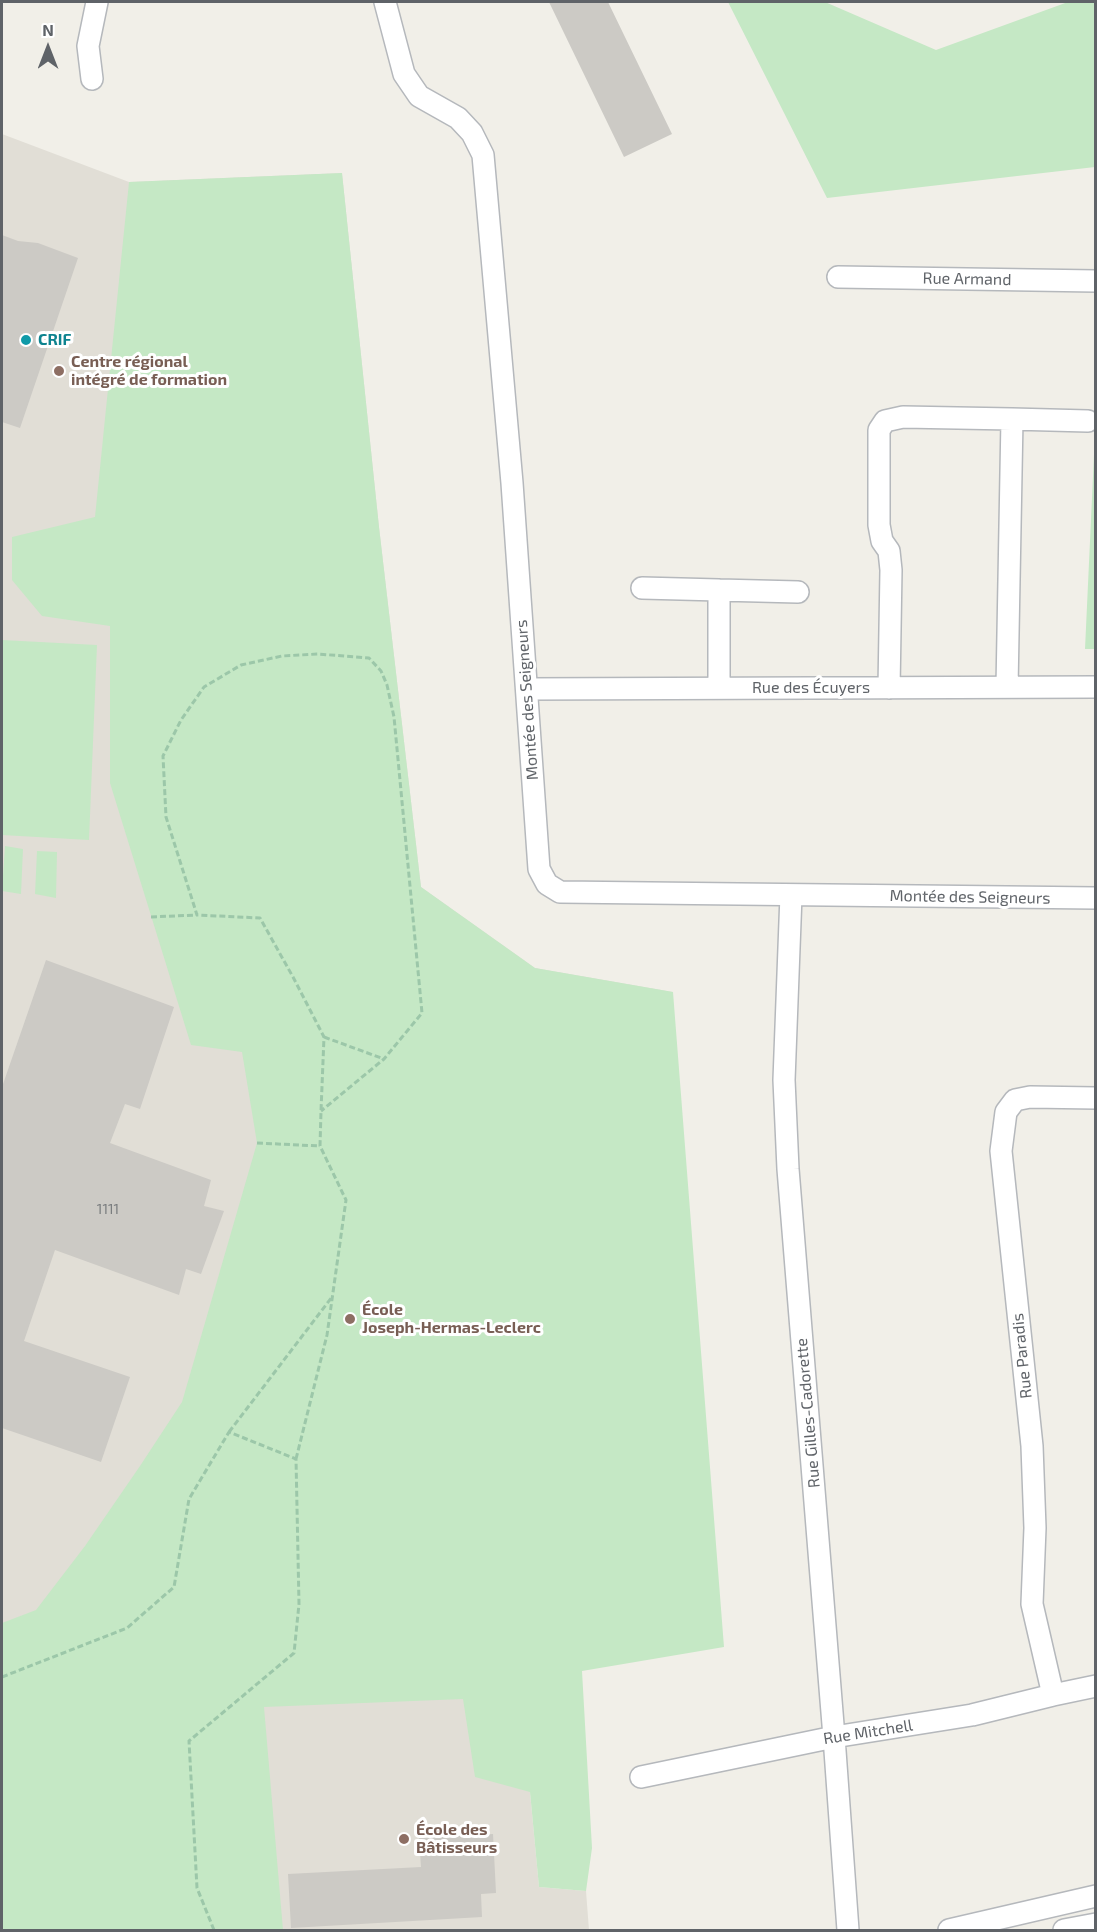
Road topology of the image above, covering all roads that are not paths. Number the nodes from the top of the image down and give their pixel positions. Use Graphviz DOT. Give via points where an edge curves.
graph roads {
  1 [pos="97,2"];
  2 [pos="385,2"];
  3 [pos="92,79"];
  4 [pos="838,277"];
  5 [pos="1095,281"];
  6 [pos="1012,419"];
  7 [pos="1089,421"];
  8 [pos="642,588"];
  9 [pos="719,590"];
  10 [pos="798,592"];
  11 [pos="1007,687"];
  12 [pos="1095,687"];
  13 [pos="719,688"];
  14 [pos="889,688"];
  15 [pos="527,689"];
  16 [pos="790,895"];
  17 [pos="1095,898"];
  18 [pos="1095,1098"];
  19 [pos="1095,1686"];
  20 [pos="1053,1695"];
  21 [pos="834,1737"];
  22 [pos="640,1777"];
  23 [pos="1095,1896"];
  24 [pos="1095,1924"];
  25 [pos="848,1930"];
  26 [pos="949,1930"];
  27 [pos="1064,1930"];
  1 -- 3 [label="street" via="88,46"];
  2 -- 15 [label="street, Montée des Seigneurs" via="404,74 419,96 458,118 472,133 483,155"];
  4 -- 5 [label="street, Rue Armand"];
  6 -- 7 [label="street"];
  6 -- 11 [label="street"];
  6 -- 14 [label="street" via="903,417 885,421 879,430 879,525 891,570"];
  8 -- 9 [label="street"];
  9 -- 10 [label="street"];
  9 -- 13 [label="street"];
  11 -- 12 [label="street, Rue des Écuyers"];
  11 -- 14 [label="street, Rue des Écuyers"];
  13 -- 14 [label="street, Rue des Écuyers"];
  13 -- 15 [label="street, Rue des Écuyers"];
  15 -- 16 [label="street, Montée des Seigneurs" via="539,870 547,884 560,892"];
  16 -- 17 [label="street, Montée des Seigneurs"];
  16 -- 21 [label="street, Rue Gilles-Cadorette" via="784,1080 788,1169"];
  18 -- 20 [label="street, Rue Paradis" via="1015,1100 1006,1112 1001,1151 1032,1446 1032,1604"];
  19 -- 20 [label="street, Rue Mitchell"];
  20 -- 21 [label="street, Rue Mitchell" via="972,1715"];
  21 -- 22 [label="street, Rue Mitchell"];
  21 -- 25 [label="street, Rue Gilles-Cadorette"];
  23 -- 26 [label="street"];
  24 -- 27 [label="street"];
}
